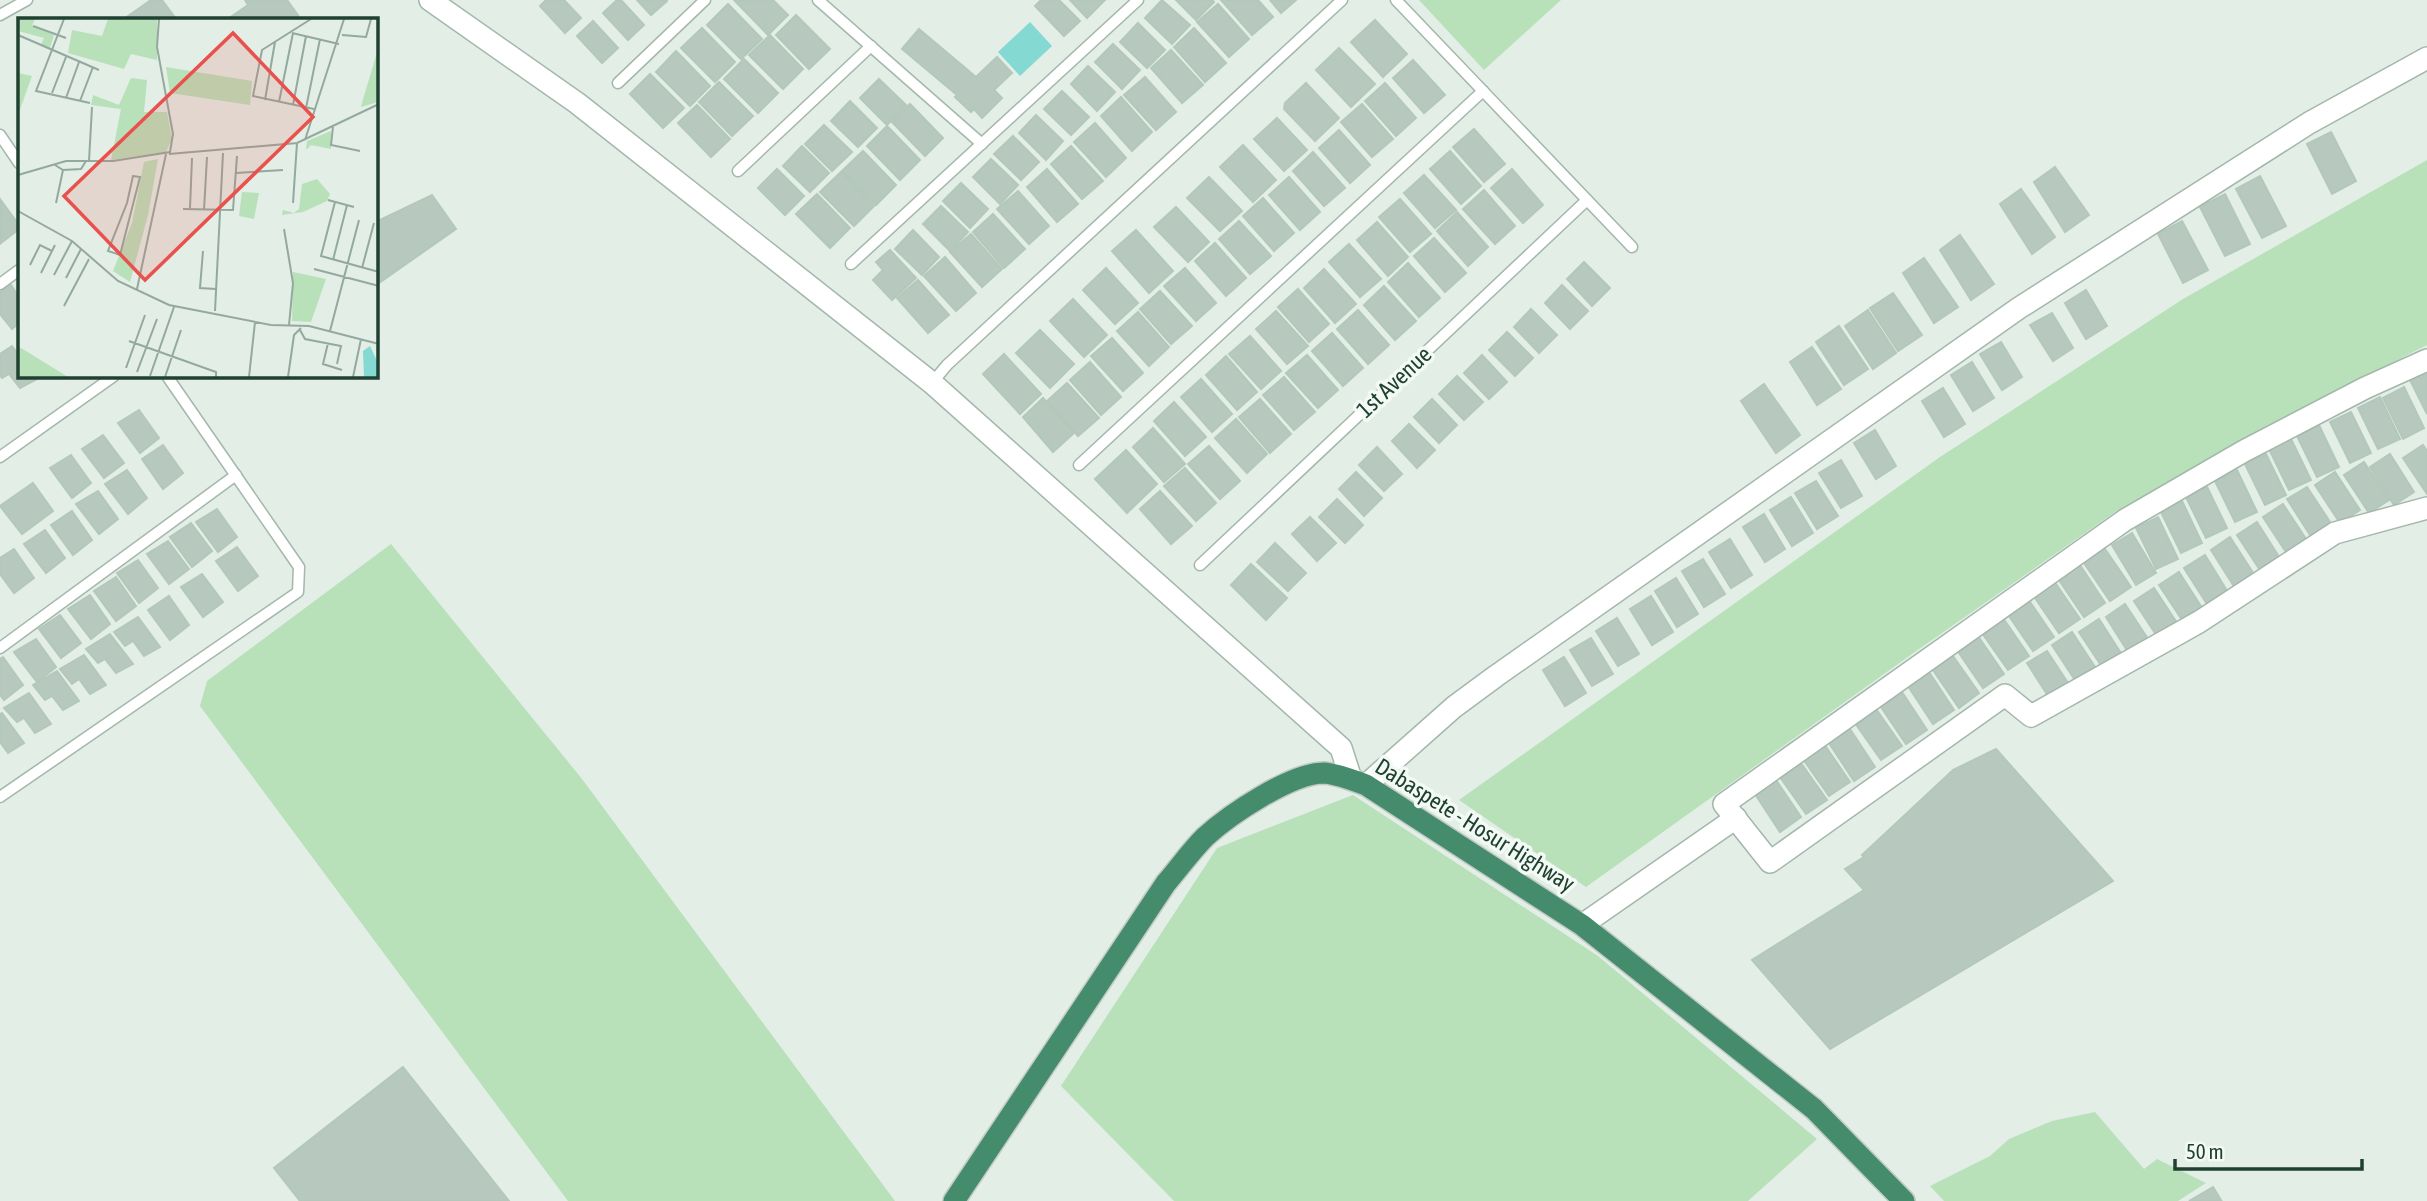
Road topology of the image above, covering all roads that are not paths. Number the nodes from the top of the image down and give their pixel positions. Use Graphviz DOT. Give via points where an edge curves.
graph roads {
  1 [pos="27,0"];
  2 [pos="430,0"];
  3 [pos="705,0"];
  4 [pos="818,0"];
  5 [pos="1138,0"];
  6 [pos="1342,0"];
  7 [pos="1396,0"];
  8 [pos="0,15"];
  9 [pos="871,46"];
  10 [pos="2427,58"];
  11 [pos="618,83"];
  12 [pos="1483,91"];
  13 [pos="0,135"];
  14 [pos="982,144"];
  15 [pos="18,162"];
  16 [pos="738,171"];
  17 [pos="1587,200"];
  18 [pos="1632,247"];
  19 [pos="851,264"];
  20 [pos="18,271"];
  21 [pos="0,284"];
  22 [pos="2427,360"];
  23 [pos="111,378"];
  24 [pos="168,378"];
  25 [pos="932,383"];
  26 [pos="0,457"];
  27 [pos="1079,466"];
  28 [pos="236,475"];
  29 [pos="2427,508"];
  30 [pos="1200,565"];
  31 [pos="0,648"];
  32 [pos="1359,782"];
  33 [pos="0,796"];
  34 [pos="1736,818"];
  35 [pos="1582,925"];
  36 [pos="954,1201"];
  37 [pos="1904,1201"];
  1 -- 8 [label="lane"];
  2 -- 25 [label="street" via="577,103"];
  3 -- 11 [label="lane"];
  4 -- 9 [label="lane"];
  5 -- 14 [label="lane"];
  6 -- 25 [label="lane"];
  7 -- 12 [label="lane"];
  9 -- 14 [label="lane"];
  9 -- 16 [label="lane"];
  10 -- 32 [label="street" via="2309,123 2019,308 1496,676"];
  12 -- 17 [label="lane"];
  12 -- 27 [label="lane"];
  13 -- 15 [label="lane"];
  14 -- 19 [label="lane"];
  17 -- 18 [label="lane"];
  17 -- 30 [label="lane, 1st Avenue"];
  20 -- 21 [label="lane"];
  22 -- 34 [label="street" via="2256,445 2125,520 1724,804"];
  23 -- 26 [label="lane"];
  24 -- 28 [label="lane"];
  25 -- 32 [label="street" via="1341,748"];
  28 -- 31 [label="lane"];
  28 -- 33 [label="lane" via="299,567 298,592"];
  29 -- 34 [label="street" via="2335,533 2199,622 2031,716 2005,695 1770,862"];
  32 -- 35 [label="highway, Dabaspete - Hosur Highway"];
  32 -- 36 [label="highway, Dabaspete - Hosur Highway" via="1324,773 1302,778 1254,799 1205,837 1166,883"];
  34 -- 35 [label="street"];
  35 -- 37 [label="highway, Dabaspete - Hosur Highway" via="1814,1109"];
}
